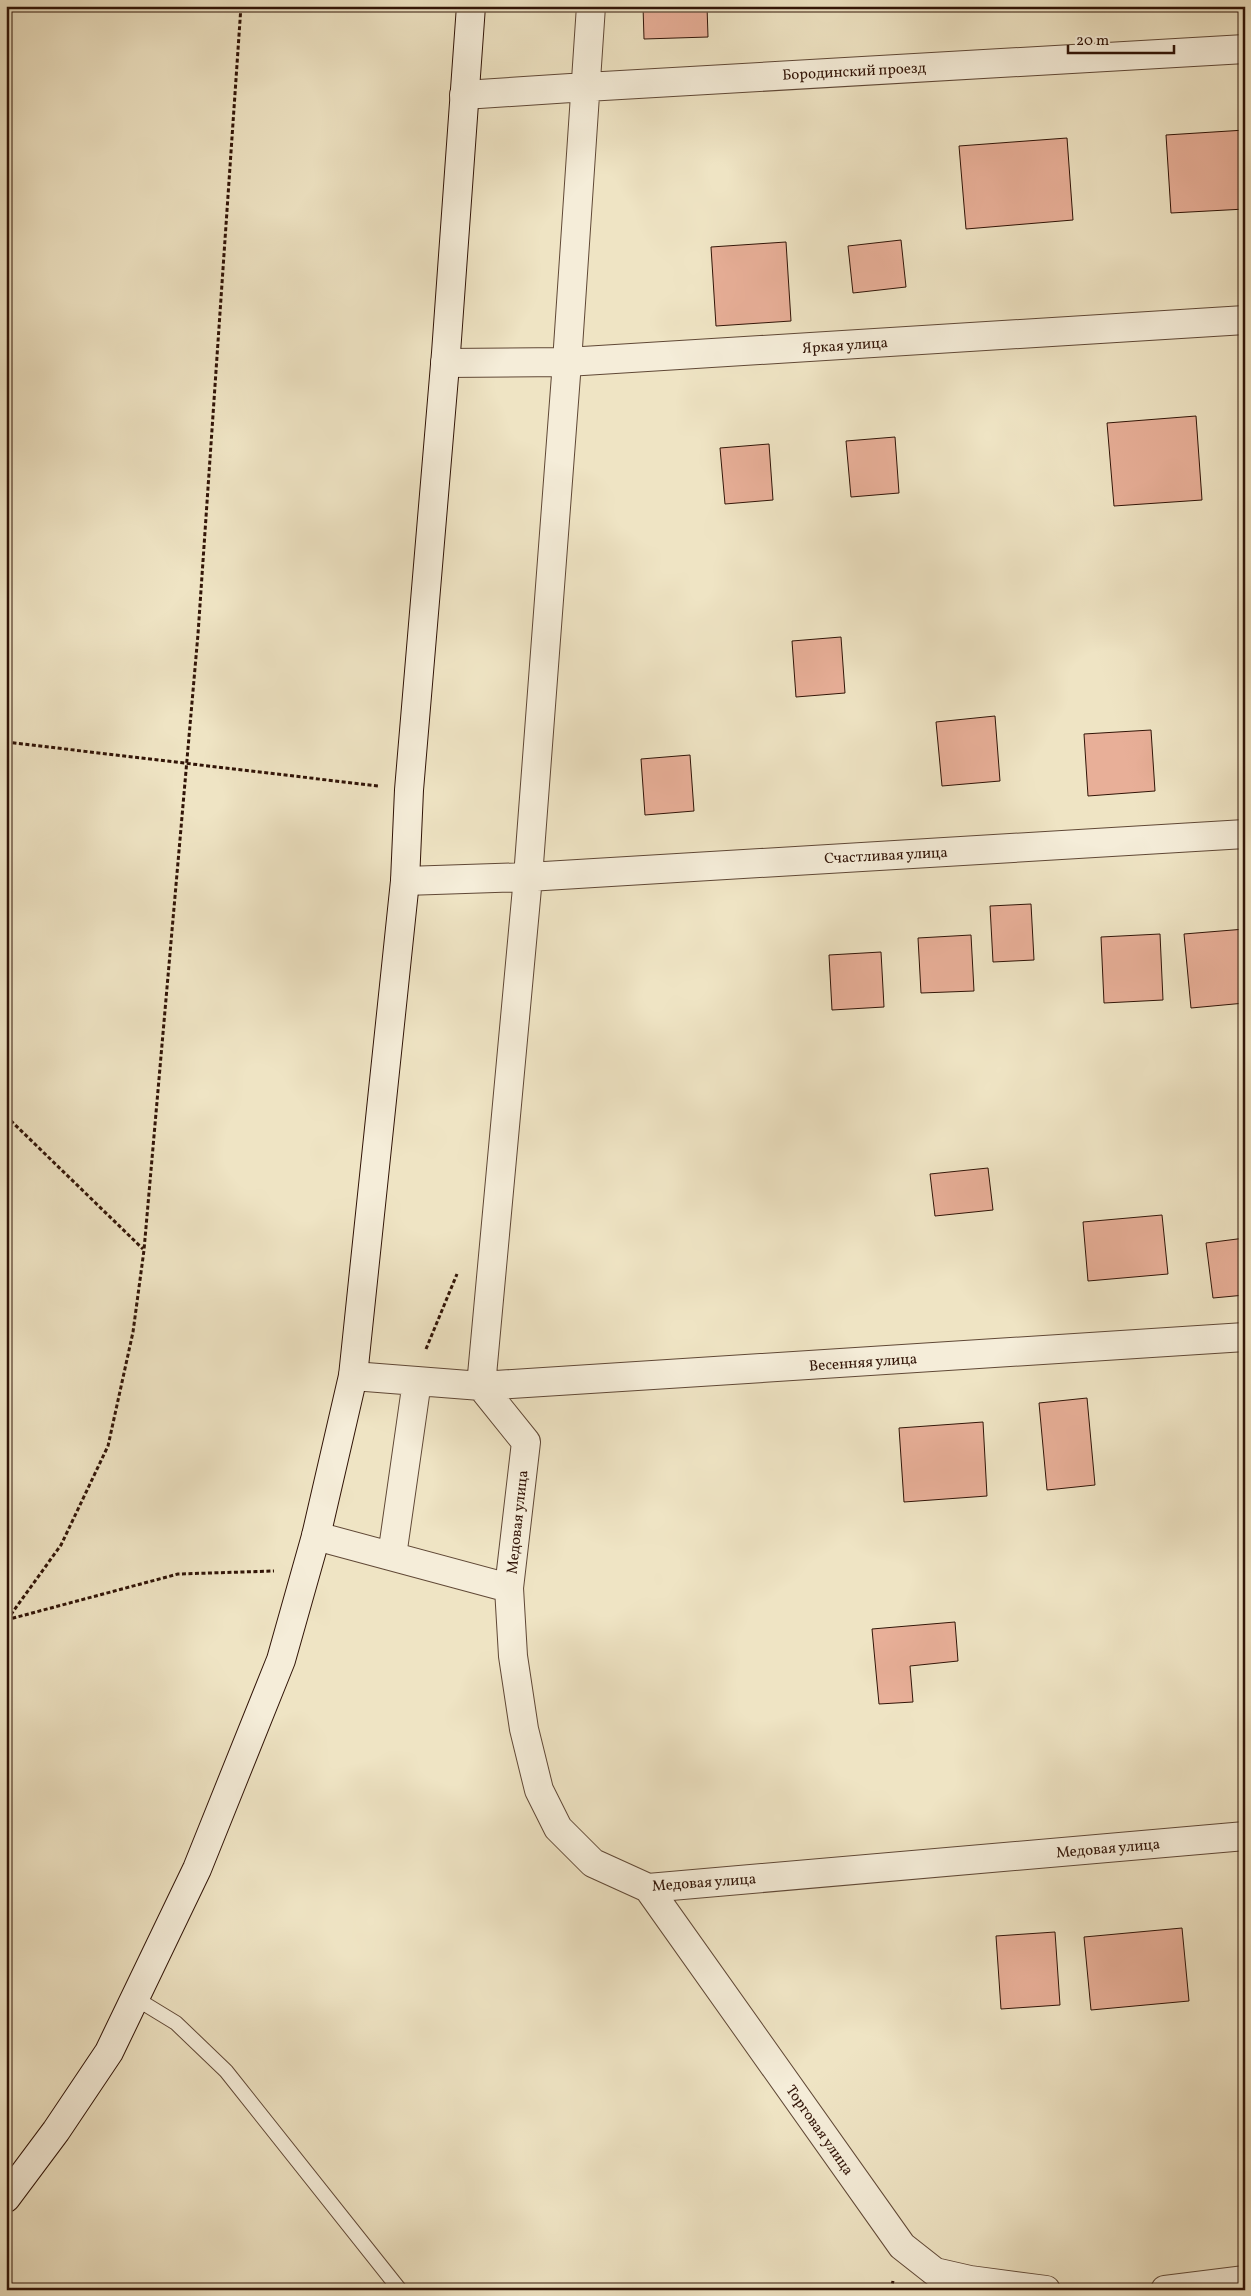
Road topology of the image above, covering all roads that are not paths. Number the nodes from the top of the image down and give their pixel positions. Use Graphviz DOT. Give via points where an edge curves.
graph roads {
  1 [pos="471,6"];
  2 [pos="591,6"];
  3 [pos="1245,49"];
  4 [pos="586,86"];
  5 [pos="464,96"];
  6 [pos="1245,320"];
  7 [pos="567,362"];
  8 [pos="445,363"];
  9 [pos="1245,834"];
  10 [pos="528,877"];
  11 [pos="405,881"];
  12 [pos="1245,1337"];
  13 [pos="353,1376"];
  14 [pos="417,1381"];
  15 [pos="481,1386"];
  16 [pos="316,1536"];
  17 [pos="392,1556"];
  18 [pos="509,1588"];
  19 [pos="1245,1836"];
  20 [pos="648,1888"];
  21 [pos="135,1998"];
  22 [pos="6,2198"];
  23 [pos="1245,2280"];
  24 [pos="400,2290"];
  25 [pos="1046,2290"];
  26 [pos="1165,2290"];
  1 -- 5 [label="street"];
  2 -- 4 [label="street"];
  3 -- 4 [label="street, Бородинский проезд"];
  4 -- 5 [label="street, Бородинский проезд"];
  4 -- 7 [label="street"];
  5 -- 8 [label="street"];
  6 -- 7 [label="street, Яркая улица"];
  7 -- 8 [label="street, Яркая улица"];
  7 -- 10 [label="street"];
  8 -- 11 [label="street" via="408,790"];
  9 -- 10 [label="street, Счастливая улица"];
  10 -- 11 [label="street, Счастливая улица"];
  10 -- 15 [label="street"];
  11 -- 13 [label="street"];
  12 -- 15 [label="street, Весенняя улица"];
  13 -- 14 [label="street, Весенняя улица"];
  13 -- 16 [label="street"];
  14 -- 15 [label="street, Весенняя улица"];
  14 -- 17 [label="street"];
  15 -- 18 [label="street, Медовая улица" via="526,1442"];
  16 -- 17 [label="street"];
  16 -- 21 [label="street" via="281,1660 197,1869"];
  17 -- 18 [label="street"];
  18 -- 20 [label="street, Медовая улица" via="513,1656 522,1720 539,1790 558,1828 593,1863"];
  19 -- 20 [label="street, Медовая улица"];
  20 -- 25 [label="street, Торговая улица" via="902,2246 935,2272"];
  21 -- 22 [label="street" via="109,2052"];
  21 -- 24 [label="lane" via="176,2024 226,2071"];
  23 -- 26 [label="street"];
}
